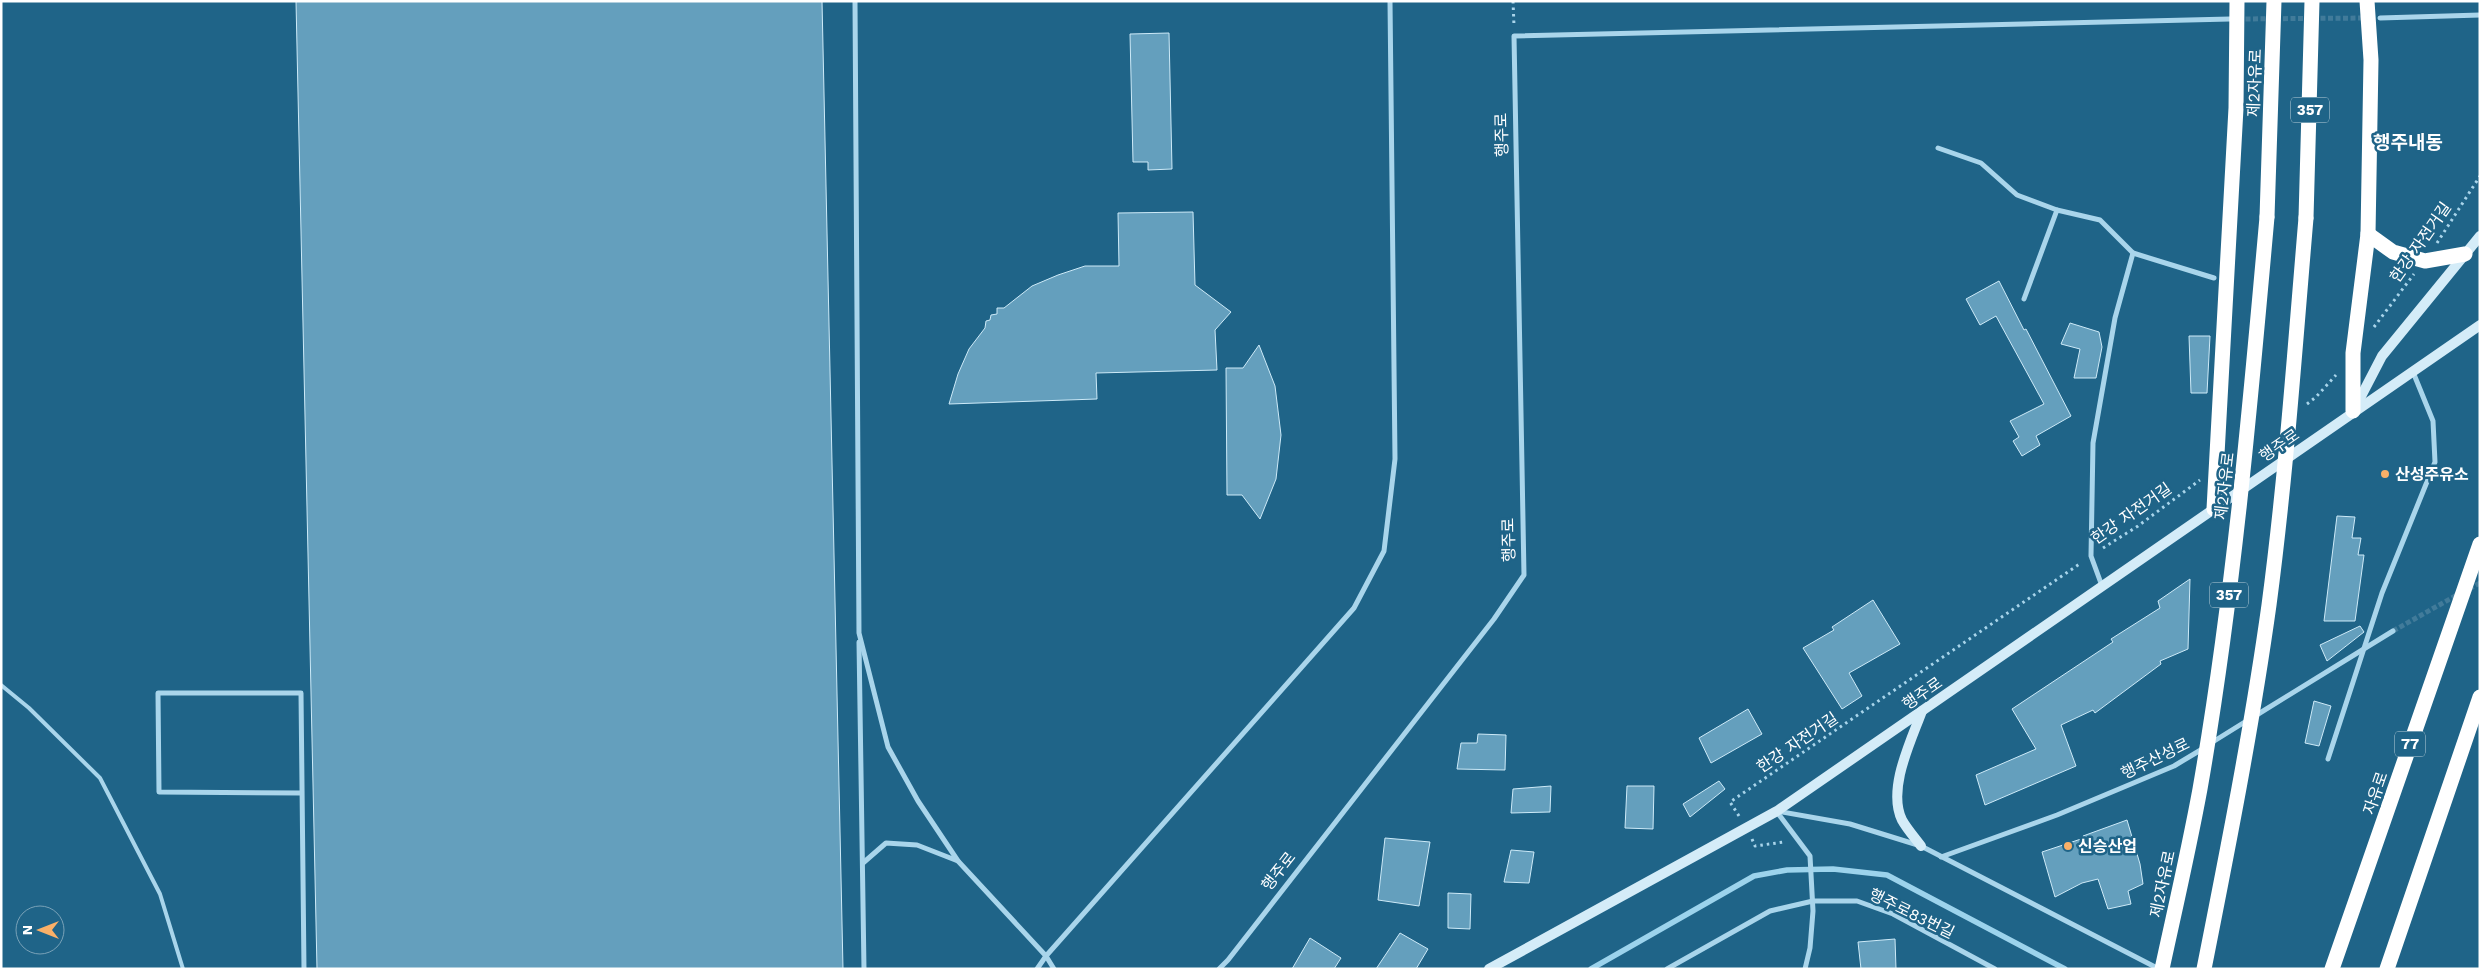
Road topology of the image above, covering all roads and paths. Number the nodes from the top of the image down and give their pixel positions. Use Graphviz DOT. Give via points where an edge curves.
graph roads {
  1 [pos="855,1"];
  2 [pos="1390,1"];
  3 [pos="1513,1"];
  4 [pos="2237,1"];
  5 [pos="2274,1"];
  6 [pos="2312,1"];
  7 [pos="2367,1"];
  8 [pos="2480,15"];
  9 [pos="2380,18"];
  10 [pos="2230,19"];
  11 [pos="1514,36"];
  12 [pos="1938,148"];
  13 [pos="2480,176"];
  14 [pos="2057,210"];
  15 [pos="2368,234"];
  16 [pos="2480,236"];
  17 [pos="2133,253"];
  18 [pos="2465,254"];
  19 [pos="2425,260"];
  20 [pos="2214,278"];
  21 [pos="2024,299"];
  22 [pos="2480,325"];
  23 [pos="2371,330"];
  24 [pos="2353,353"];
  25 [pos="2413,372"];
  26 [pos="2301,408"];
  27 [pos="2353,411"];
  28 [pos="2216,468"];
  29 [pos="2214,509"];
  30 [pos="2480,544"];
  31 [pos="2091,556"];
  32 [pos="2102,587"];
  33 [pos="2393,631"];
  34 [pos="859,633"];
  35 [pos="2363,650"];
  36 [pos="1,685"];
  37 [pos="2480,697"];
  38 [pos="1922,711"];
  39 [pos="2328,759"];
  40 [pos="301,793"];
  41 [pos="1730,802"];
  42 [pos="1777,811"];
  43 [pos="1755,846"];
  44 [pos="1921,846"];
  45 [pos="1809,854"];
  46 [pos="1942,857"];
  47 [pos="958,861"];
  48 [pos="863,863"];
  49 [pos="1813,902"];
  50 [pos="1046,956"];
  51 [pos="2388,965"];
  52 [pos="182,969"];
  53 [pos="304,969"];
  54 [pos="864,969"];
  55 [pos="1037,969"];
  56 [pos="1054,969"];
  57 [pos="1219,969"];
  58 [pos="1489,969"];
  59 [pos="1666,969"];
  60 [pos="1805,969"];
  61 [pos="1995,969"];
  62 [pos="2160,969"];
  63 [pos="2204,969"];
  64 [pos="2332,969"];
  1 -- 34 [label="street"];
  2 -- 50 [label="street" via="1395,459 1384,551 1354,608"];
  3 -- 11 [label="path"];
  4 -- 28 [label="highway" via="2236,108"];
  5 -- 62 [label="highway, 제2자유로 / 357, bridge" via="2267,217 2228,605 2199,790"];
  6 -- 63 [label="highway, 357, bridge" via="2306,218 2269,605 2238,797"];
  7 -- 15 [label="highway" via="2371,60"];
  8 -- 9 [label="street"];
  10 -- 11 [label="street"];
  11 -- 57 [label="street, 행주로" via="1524,575 1482,634"];
  12 -- 14 [label="street" via="1981,163 2017,195"];
  13 -- 19 [label="path, 한강 자전거길"];
  14 -- 17 [label="street" via="2100,220"];
  14 -- 21 [label="street"];
  15 -- 19 [label="highway" via="2393,252"];
  15 -- 24 [label="highway"];
  16 -- 18 [label="main road, 행주로"];
  17 -- 20 [label="street"];
  17 -- 31 [label="street" via="2115,318 2093,443"];
  18 -- 19 [label="highway"];
  18 -- 27 [label="main road, 행주로" via="2382,356"];
  19 -- 23 [label="path, 한강 자전거길"];
  22 -- 25 [label="main road, 행주로"];
  24 -- 26 [label="path" via="2316,397"];
  24 -- 27 [label="highway"];
  25 -- 27 [label="main road, 행주로"];
  25 -- 35 [label="street" via="2433,421 2435,462 2382,593"];
  27 -- 29 [label="main road, 행주로"];
  28 -- 29 [label="highway"];
  28 -- 31 [label="path, 한강 자전거길" via="2138,526"];
  29 -- 32 [label="main road, 행주로"];
  30 -- 64 [label="highway, 자유로 / 77"];
  31 -- 32 [label="street"];
  31 -- 41 [label="path, 한강 자전거길"];
  32 -- 38 [label="main road, 행주로"];
  33 -- 35 [label="street, 행주산성로"];
  34 -- 47 [label="street" via="888,747 918,802"];
  34 -- 48 [label="street"];
  35 -- 39 [label="street"];
  35 -- 46 [label="street, 행주산성로" via="2174,766 2057,815"];
  36 -- 52 [label="lane" via="100,778 160,894"];
  37 -- 51 [label="highway"];
  38 -- 42 [label="main road, 행주로"];
  38 -- 44 [label="main road" via="1902,764 1898,802 1902,820"];
  40 -- 40 [label="street" via="159,792 158,693 301,692"];
  40 -- 53 [label="street"];
  42 -- 44 [label="street" via="1850,824"];
  42 -- 45 [label="street"];
  42 -- 58 [label="main road, 행주로"];
  43 -- 45 [label="path" via="1786,842"];
  44 -- 46 [label="street"];
  45 -- 49 [label="street"];
  46 -- 62 [label="street"];
  47 -- 48 [label="street" via="917,845 886,843"];
  47 -- 50 [label="street"];
  48 -- 54 [label="street"];
  49 -- 59 [label="street, 행주로83번길" via="1770,911"];
  49 -- 60 [label="street"];
  49 -- 61 [label="street, 행주로83번길" via="1857,901 1893,914"];
  50 -- 55 [label="street"];
  50 -- 56 [label="street"];
}
